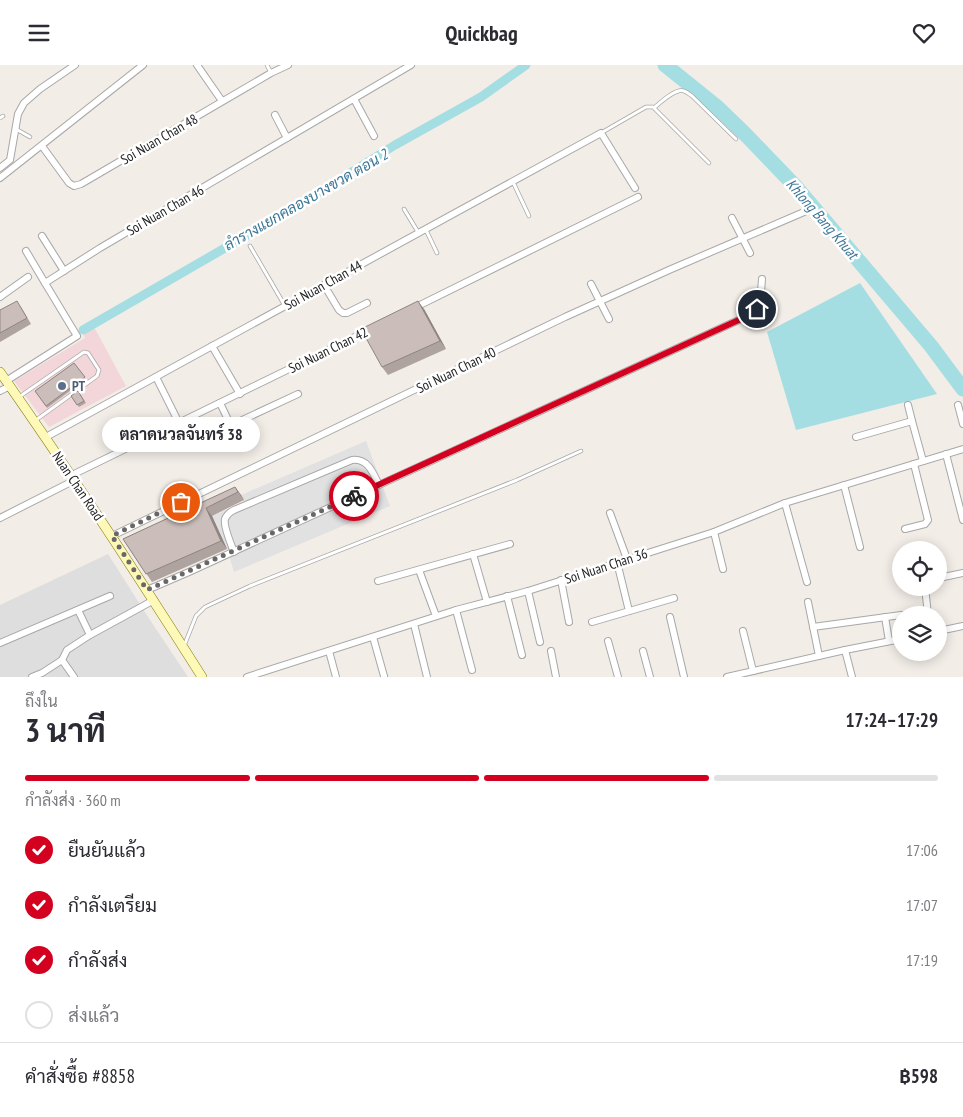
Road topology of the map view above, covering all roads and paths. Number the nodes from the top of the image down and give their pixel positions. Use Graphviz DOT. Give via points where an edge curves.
graph roads {
  1 [pos="75,65"];
  2 [pos="143,65"];
  3 [pos="196,65"];
  4 [pos="267,65"];
  5 [pos="288,65"];
  6 [pos="411,65"];
  7 [pos="271,73"];
  8 [pos="354,99"];
  9 [pos="222,101"];
  10 [pos="655,107"];
  11 [pos="275,115"];
  12 [pos="16,129"];
  13 [pos="601,133"];
  14 [pos="374,135"];
  15 [pos="30,137"];
  16 [pos="287,138"];
  17 [pos="736,139"];
  18 [pos="42,146"];
  19 [pos="709,163"];
  20 [pos="0,168"];
  21 [pos="0,178"];
  22 [pos="513,181"];
  23 [pos="635,188"];
  24 [pos="638,197"];
  25 [pos="404,209"];
  26 [pos="804,212"];
  27 [pos="529,216"];
  28 [pos="732,218"];
  29 [pos="426,229"];
  30 [pos="419,233"];
  31 [pos="42,236"];
  32 [pos="742,238"];
  33 [pos="250,247"];
  34 [pos="26,251"];
  35 [pos="437,253"];
  36 [pos="750,253"];
  37 [pos="64,271"];
  38 [pos="28,277"];
  39 [pos="762,279"];
  40 [pos="45,283"];
  41 [pos="591,283"];
  42 [pos="324,285"];
  43 [pos="0,297"];
  44 [pos="600,301"];
  45 [pos="367,303"];
  46 [pos="285,306"];
  47 [pos="403,313"];
  48 [pos="609,319"];
  49 [pos="378,326"];
  50 [pos="212,346"];
  51 [pos="0,372"];
  52 [pos="156,377"];
  53 [pos="8,383"];
  54 [pos="0,391"];
  55 [pos="240,394"];
  56 [pos="298,394"];
  57 [pos="18,398"];
  58 [pos="220,403"];
  59 [pos="908,405"];
  60 [pos="958,405"];
  61 [pos="34,421"];
  62 [pos="912,421"];
  63 [pos="179,423"];
  64 [pos="963,424"];
  65 [pos="231,426"];
  66 [pos="208,436"];
  67 [pos="46,437"];
  68 [pos="856,437"];
  69 [pos="963,449"];
  70 [pos="581,451"];
  71 [pos="946,454"];
  72 [pos="923,461"];
  73 [pos="914,464"];
  74 [pos="74,478"];
  75 [pos="378,485"];
  76 [pos="844,485"];
  77 [pos="785,503"];
  78 [pos="610,513"];
  79 [pos="0,518"];
  80 [pos="963,519"];
  81 [pos="905,529"];
  82 [pos="714,532"];
  83 [pos="112,536"];
  84 [pos="510,544"];
  85 [pos="860,547"];
  86 [pos="234,552"];
  87 [pos="473,554"];
  88 [pos="627,559"];
  89 [pos="617,562"];
  90 [pos="723,569"];
  91 [pos="419,570"];
  92 [pos="963,573"];
  93 [pos="947,576"];
  94 [pos="561,580"];
  95 [pos="378,581"];
  96 [pos="808,582"];
  97 [pos="147,590"];
  98 [pos="528,591"];
  99 [pos="110,596"];
  100 [pos="507,596"];
  101 [pos="674,599"];
  102 [pos="154,600"];
  103 [pos="487,602"];
  104 [pos="808,602"];
  105 [pos="78,610"];
  106 [pos="456,610"];
  107 [pos="629,611"];
  108 [pos="892,616"];
  109 [pos="436,617"];
  110 [pos="670,617"];
  111 [pos="885,617"];
  112 [pos="568,622"];
  113 [pos="592,622"];
  114 [pos="414,623"];
  115 [pos="963,626"];
  116 [pos="813,627"];
  117 [pos="947,629"];
  118 [pos="743,631"];
  119 [pos="90,635"];
  120 [pos="373,637"];
  121 [pos="608,641"];
  122 [pos="890,641"];
  123 [pos="540,642"];
  124 [pos="0,643"];
  125 [pos="183,647"];
  126 [pos="845,650"];
  127 [pos="329,651"];
  128 [pos="551,651"];
  129 [pos="642,651"];
  130 [pos="522,655"];
  131 [pos="819,656"];
  132 [pos="62,661"];
  133 [pos="472,670"];
  134 [pos="753,671"];
  135 [pos="384,676"];
  136 [pos="32,677"];
  137 [pos="74,677"];
  138 [pos="202,677"];
  139 [pos="246,677"];
  140 [pos="336,677"];
  141 [pos="427,677"];
  142 [pos="556,677"];
  143 [pos="618,677"];
  144 [pos="650,677"];
  145 [pos="684,677"];
  146 [pos="727,677"];
  147 [pos="852,677"];
  1 -- 12 [label="street" via="24,103"];
  2 -- 18 [label="street"];
  3 -- 9 [label="street"];
  4 -- 7 [label="lane"];
  5 -- 7 [label="street, Soi Nuan Chan 48"];
  6 -- 8 [label="street, Soi Nuan Chan 46"];
  7 -- 9 [label="street, Soi Nuan Chan 48"];
  8 -- 14 [label="street"];
  8 -- 16 [label="street, Soi Nuan Chan 46"];
  9 -- 18 [label="street, Soi Nuan Chan 48" via="74,186 68,183"];
  10 -- 13 [label="lane" via="646,107"];
  10 -- 17 [label="lane" via="673,93 684,91"];
  10 -- 19 [label="lane"];
  11 -- 16 [label="street"];
  12 -- 15 [label="lane"];
  12 -- 20 [label="street" via="10,160"];
  13 -- 22 [label="street, Soi Nuan Chan 44"];
  13 -- 23 [label="street"];
  16 -- 37 [label="street, Soi Nuan Chan 46"];
  18 -- 21 [label="street"];
  22 -- 27 [label="lane"];
  22 -- 29 [label="street, Soi Nuan Chan 44"];
  24 -- 47 [label="street"];
  25 -- 30 [label="lane"];
  26 -- 32 [label="street, Soi Nuan Chan 40"];
  28 -- 32 [label="street"];
  29 -- 30 [label="street, Soi Nuan Chan 44"];
  29 -- 35 [label="lane"];
  30 -- 42 [label="street, Soi Nuan Chan 44"];
  31 -- 37 [label="street"];
  32 -- 36 [label="street"];
  32 -- 44 [label="street, Soi Nuan Chan 40"];
  33 -- 46 [label="lane"];
  34 -- 40 [label="street"];
  37 -- 40 [label="street, Soi Nuan Chan 46"];
  38 -- 43 [label="street"];
  39 -- 75 [label="street" via="760,300 754,313"];
  40 -- 53 [label="street" via="77,336"];
  41 -- 44 [label="street"];
  42 -- 45 [label="street" via="342,313"];
  42 -- 46 [label="street, Soi Nuan Chan 44"];
  44 -- 48 [label="street"];
  44 -- 83 [label="street, Soi Nuan Chan 40"];
  46 -- 50 [label="street, Soi Nuan Chan 44"];
  49 -- 55 [label="street, Soi Nuan Chan 42"];
  50 -- 52 [label="street, Soi Nuan Chan 44"];
  50 -- 55 [label="street"];
  51 -- 53 [label="main road, Nuan Chan Road"];
  52 -- 63 [label="street"];
  52 -- 67 [label="street, Soi Nuan Chan 44"];
  53 -- 54 [label="street"];
  53 -- 57 [label="main road, Nuan Chan Road"];
  55 -- 58 [label="street, Soi Nuan Chan 42"];
  56 -- 65 [label="street"];
  57 -- 61 [label="main road, Nuan Chan Road"];
  57 -- 61 [label="lane" via="84,352 88,353 99,370 97,376"];
  58 -- 63 [label="street, Soi Nuan Chan 42"];
  58 -- 65 [label="street"];
  59 -- 62 [label="street"];
  60 -- 64 [label="street"];
  61 -- 67 [label="main road, Nuan Chan Road"];
  62 -- 68 [label="street"];
  62 -- 72 [label="street"];
  63 -- 74 [label="street, Soi Nuan Chan 42"];
  65 -- 66 [label="street"];
  67 -- 74 [label="main road, Nuan Chan Road"];
  69 -- 71 [label="street, Soi Nuan Chan 36"];
  70 -- 125 [label="lane" via="516,481 250,586 205,607 196,616"];
  71 -- 72 [label="street, Soi Nuan Chan 36"];
  71 -- 80 [label="street"];
  72 -- 73 [label="street, Soi Nuan Chan 36"];
  73 -- 76 [label="street, Soi Nuan Chan 36"];
  73 -- 81 [label="street" via="928,520"];
  74 -- 79 [label="street, Soi Nuan Chan 42"];
  74 -- 83 [label="main road, Nuan Chan Road"];
  75 -- 86 [label="street"];
  75 -- 86 [label="street" via="366,464 352,460 234,510 225,518 225,524"];
  76 -- 77 [label="street, Soi Nuan Chan 36"];
  76 -- 85 [label="street"];
  77 -- 82 [label="street, Soi Nuan Chan 36"];
  77 -- 96 [label="street"];
  78 -- 88 [label="street"];
  82 -- 88 [label="street, Soi Nuan Chan 36"];
  82 -- 90 [label="street"];
  83 -- 97 [label="main road, Nuan Chan Road"];
  84 -- 87 [label="street"];
  86 -- 97 [label="street"];
  87 -- 91 [label="street"];
  87 -- 103 [label="street"];
  88 -- 89 [label="street, Soi Nuan Chan 36"];
  89 -- 94 [label="street, Soi Nuan Chan 36"];
  89 -- 107 [label="street"];
  91 -- 95 [label="street"];
  91 -- 109 [label="street"];
  92 -- 93 [label="street"];
  94 -- 98 [label="street, Soi Nuan Chan 36"];
  94 -- 112 [label="street"];
  97 -- 102 [label="main road, Nuan Chan Road"];
  98 -- 100 [label="street, Soi Nuan Chan 36"];
  98 -- 123 [label="street"];
  99 -- 105 [label="street"];
  100 -- 103 [label="street, Soi Nuan Chan 36"];
  100 -- 130 [label="street"];
  101 -- 107 [label="street"];
  102 -- 119 [label="street"];
  102 -- 125 [label="main road, Nuan Chan Road"];
  103 -- 106 [label="street, Soi Nuan Chan 36"];
  104 -- 116 [label="street"];
  105 -- 119 [label="street"];
  105 -- 124 [label="street"];
  106 -- 109 [label="street, Soi Nuan Chan 36"];
  106 -- 133 [label="street"];
  107 -- 113 [label="street"];
  108 -- 111 [label="street"];
  109 -- 114 [label="street, Soi Nuan Chan 36"];
  110 -- 145 [label="street"];
  111 -- 116 [label="street"];
  111 -- 122 [label="street"];
  114 -- 120 [label="street, Soi Nuan Chan 36"];
  114 -- 141 [label="street"];
  115 -- 117 [label="street"];
  116 -- 131 [label="street"];
  118 -- 134 [label="street"];
  119 -- 132 [label="street" via="67,650"];
  120 -- 127 [label="street, Soi Nuan Chan 36"];
  120 -- 135 [label="street"];
  121 -- 143 [label="street"];
  122 -- 126 [label="street"];
  125 -- 138 [label="main road, Nuan Chan Road"];
  126 -- 131 [label="street"];
  126 -- 147 [label="street"];
  127 -- 139 [label="street, Soi Nuan Chan 36"];
  127 -- 140 [label="street"];
  128 -- 142 [label="street"];
  129 -- 144 [label="street"];
  131 -- 134 [label="street"];
  132 -- 136 [label="street"];
  132 -- 137 [label="street"];
  134 -- 146 [label="street"];
}
